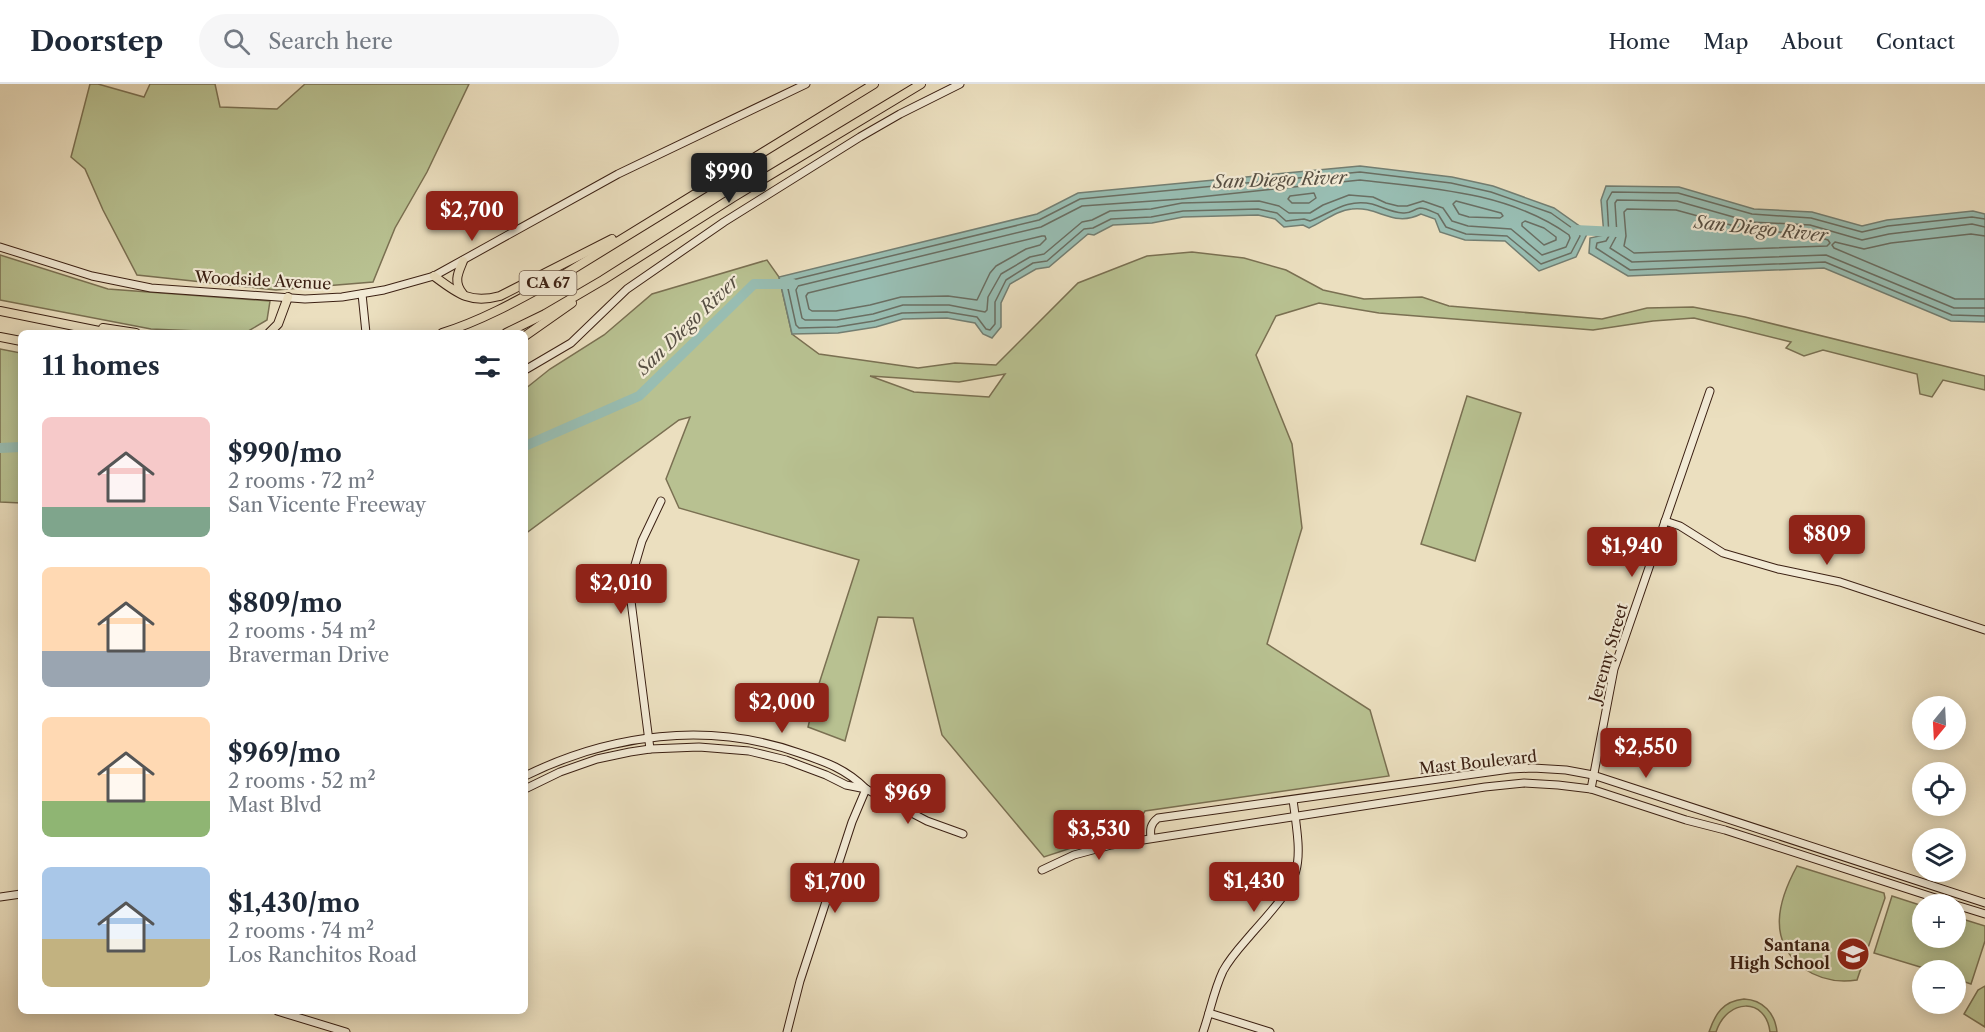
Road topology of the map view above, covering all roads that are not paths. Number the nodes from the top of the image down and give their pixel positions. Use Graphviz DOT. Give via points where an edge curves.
graph roads {
  1 [pos="806,84"];
  2 [pos="874,84"];
  3 [pos="921,84"];
  4 [pos="960,84"];
  5 [pos="648,222"];
  6 [pos="0,247"];
  7 [pos="463,261"];
  8 [pos="434,276"];
  9 [pos="603,280"];
  10 [pos="362,294"];
  11 [pos="288,297"];
  12 [pos="465,297"];
  13 [pos="0,311"];
  14 [pos="28,317"];
  15 [pos="94,330"];
  16 [pos="116,330"];
  17 [pos="272,330"];
  18 [pos="366,330"];
  19 [pos="450,330"];
  20 [pos="512,330"];
  21 [pos="528,334"];
  22 [pos="0,337"];
  23 [pos="18,340"];
  24 [pos="528,368"];
  25 [pos="1710,390"];
  26 [pos="661,501"];
  27 [pos="1665,521"];
  28 [pos="1985,630"];
  29 [pos="649,738"];
  30 [pos="650,749"];
  31 [pos="528,775"];
  32 [pos="1593,775"];
  33 [pos="528,788"];
  34 [pos="866,789"];
  35 [pos="1591,789"];
  36 [pos="1293,800"];
  37 [pos="1295,816"];
  38 [pos="963,834"];
  39 [pos="1151,838"];
  40 [pos="1042,870"];
  41 [pos="18,894"];
  42 [pos="1921,894"];
  43 [pos="0,897"];
  44 [pos="1985,903"];
  45 [pos="1966,908"];
  46 [pos="1985,914"];
  47 [pos="1209,1012"];
  48 [pos="287,1014"];
  49 [pos="346,1032"];
  50 [pos="787,1032"];
  51 [pos="1203,1032"];
  52 [pos="1270,1032"];
  1 -- 7 [label="street, Woodside Avenue" via="618,174"];
  2 -- 5 [label="highway, CA 67"];
  3 -- 9 [label="highway, CA 67"];
  4 -- 24 [label="street" via="860,137 724,222 627,290 571,343"];
  5 -- 12 [label="highway" via="501,296"];
  5 -- 19 [label="highway, CA 67" via="512,304"];
  6 -- 11 [label="street, Woodside Avenue" via="116,282"];
  7 -- 8 [label="street, Woodside Avenue"];
  7 -- 12 [label="highway" via="456,279"];
  8 -- 10 [label="street, Woodside Avenue"];
  8 -- 12 [label="highway"];
  9 -- 20 [label="highway, CA 67"];
  9 -- 21 [label="highway"];
  10 -- 11 [label="street, Woodside Avenue"];
  10 -- 18 [label="street"];
  11 -- 17 [label="highway"];
  13 -- 14 [label="highway"];
  14 -- 15 [label="highway"];
  14 -- 16 [label="highway"];
  22 -- 23 [label="highway"];
  25 -- 27 [label="street, Jeremy Street"];
  26 -- 29 [label="street" via="642,541 632,575 631,601"];
  27 -- 28 [label="street" via="1723,553 1840,582"];
  27 -- 32 [label="street, Jeremy Street" via="1614,669"];
  29 -- 30 [label="street"];
  29 -- 31 [label="street" via="594,748"];
  29 -- 34 [label="street" via="702,735 750,739 831,764 852,775"];
  30 -- 33 [label="street" via="597,759"];
  30 -- 34 [label="street" via="749,751"];
  32 -- 35 [label="street, Jeremy Street"];
  32 -- 36 [label="street, Mast Boulevard" via="1533,768"];
  32 -- 44 [label="street, Mast Boulevard"];
  34 -- 38 [label="street" via="927,821"];
  34 -- 50 [label="street" via="848,833"];
  35 -- 37 [label="street, Mast Boulevard" via="1524,783"];
  35 -- 42 [label="street, Mast Boulevard"];
  36 -- 37 [label="street"];
  36 -- 39 [label="street, Mast Boulevard" via="1158,818 1150,830"];
  37 -- 39 [label="street, Mast Boulevard"];
  37 -- 47 [label="street" via="1300,853 1292,886 1228,964"];
  39 -- 40 [label="street, Mast Boulevard" via="1074,855"];
  41 -- 43 [label="street"];
  45 -- 46 [label="street, Mast Boulevard"];
  47 -- 51 [label="street"];
  47 -- 52 [label="street"];
  48 -- 49 [label="street"];
}
